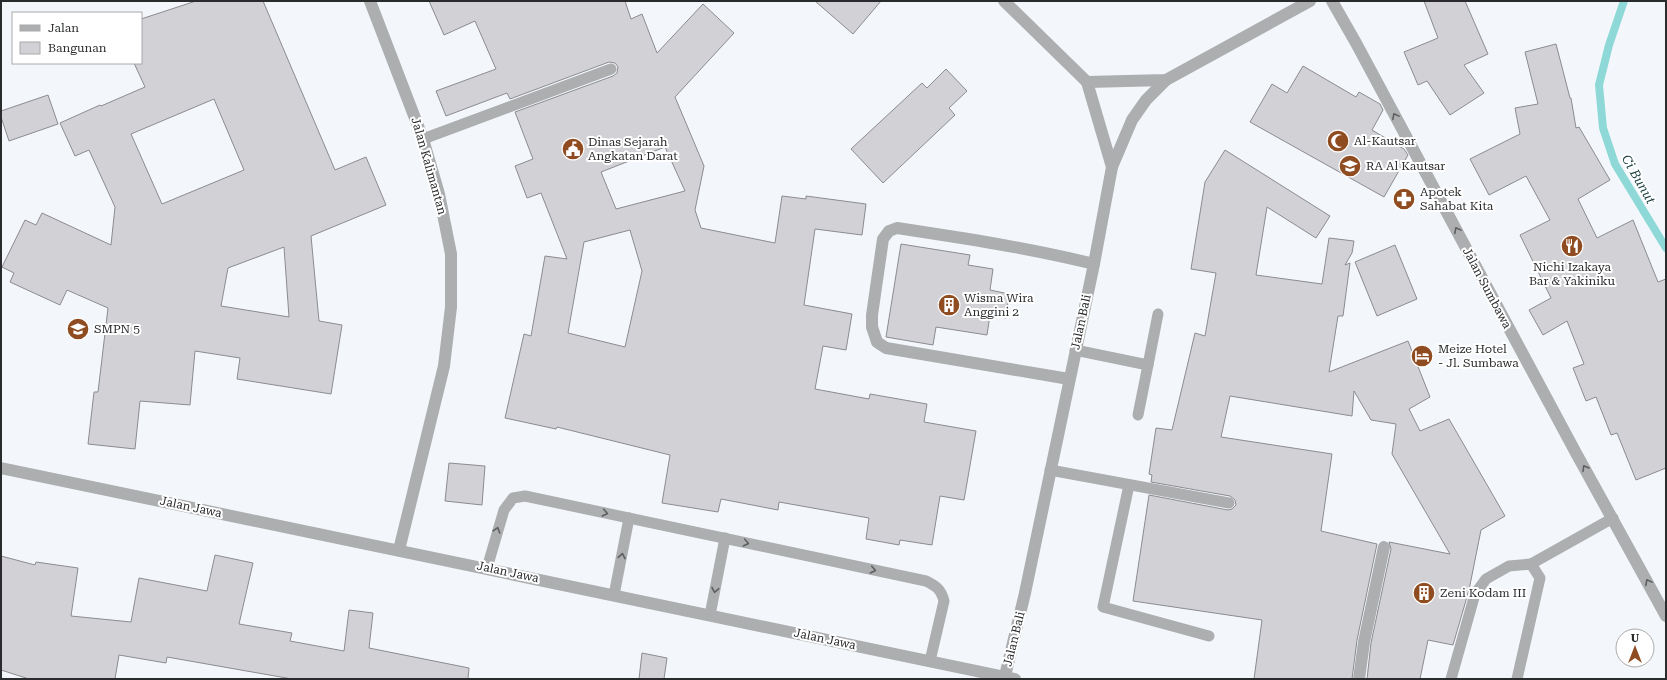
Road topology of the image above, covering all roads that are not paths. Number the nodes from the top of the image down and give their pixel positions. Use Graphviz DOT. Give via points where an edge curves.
graph roads {
  1 [pos="370,1"];
  2 [pos="1004,1"];
  3 [pos="1310,1"];
  4 [pos="1332,1"];
  5 [pos="611,69"];
  6 [pos="1166,80"];
  7 [pos="1087,82"];
  8 [pos="423,139"];
  9 [pos="1112,167"];
  10 [pos="1094,264"];
  11 [pos="1158,314"];
  12 [pos="1075,350"];
  13 [pos="1148,365"];
  14 [pos="1069,379"];
  15 [pos="1138,415"];
  16 [pos="1,468"];
  17 [pos="1050,470"];
  18 [pos="1129,485"];
  19 [pos="1229,503"];
  20 [pos="629,518"];
  21 [pos="1613,518"];
  22 [pos="725,538"];
  23 [pos="1384,547"];
  24 [pos="399,550"];
  25 [pos="1531,564"];
  26 [pos="487,568"];
  27 [pos="614,595"];
  28 [pos="710,615"];
  29 [pos="1666,616"];
  30 [pos="1209,636"];
  31 [pos="930,661"];
  32 [pos="1010,678"];
  33 [pos="1359,679"];
  34 [pos="1451,679"];
  35 [pos="1517,679"];
  1 -- 8 [label="street, Jalan Kalimantan"];
  2 -- 7 [label="street, Jalan Bali"];
  3 -- 6 [label="street"];
  21 -- 4 [label="street, Jalan Sumbawa, one-way"];
  5 -- 8 [label="lane"];
  6 -- 7 [label="street"];
  6 -- 9 [label="street" via="1146,100 1132,120"];
  7 -- 9 [label="street, Jalan Bali"];
  8 -- 24 [label="street, Jalan Kalimantan" via="439,194 451,254 451,307 444,366"];
  9 -- 10 [label="street, Jalan Bali"];
  10 -- 12 [label="street, Jalan Bali"];
  10 -- 14 [label="street" via="897,228 889,231 883,238 872,315 872,327 877,342 886,348"];
  11 -- 13 [label="lane"];
  12 -- 13 [label="lane"];
  12 -- 14 [label="street, Jalan Bali"];
  13 -- 15 [label="lane"];
  14 -- 17 [label="street, Jalan Bali"];
  16 -- 24 [label="street, Jalan Jawa"];
  17 -- 18 [label="lane"];
  17 -- 32 [label="street, Jalan Bali"];
  18 -- 19 [label="lane"];
  18 -- 30 [label="lane" via="1103,607"];
  20 -- 22 [label="lane"];
  26 -- 20 [label="lane, one-way" via="504,510 513,498 525,496"];
  27 -- 20 [label="lane, one-way"];
  21 -- 25 [label="lane"];
  29 -- 21 [label="street, Jalan Sumbawa, one-way"];
  22 -- 28 [label="lane, one-way"];
  22 -- 31 [label="lane, one-way" via="926,581 937,586 944,601"];
  23 -- 33 [label="street"];
  24 -- 26 [label="street, Jalan Jawa"];
  25 -- 34 [label="lane" via="1510,566 1486,579 1474,594"];
  25 -- 35 [label="lane" via="1540,578"];
  26 -- 27 [label="street, Jalan Jawa"];
  27 -- 28 [label="street, Jalan Jawa"];
  28 -- 31 [label="street, Jalan Jawa"];
  31 -- 32 [label="street, Jalan Jawa"];
}
